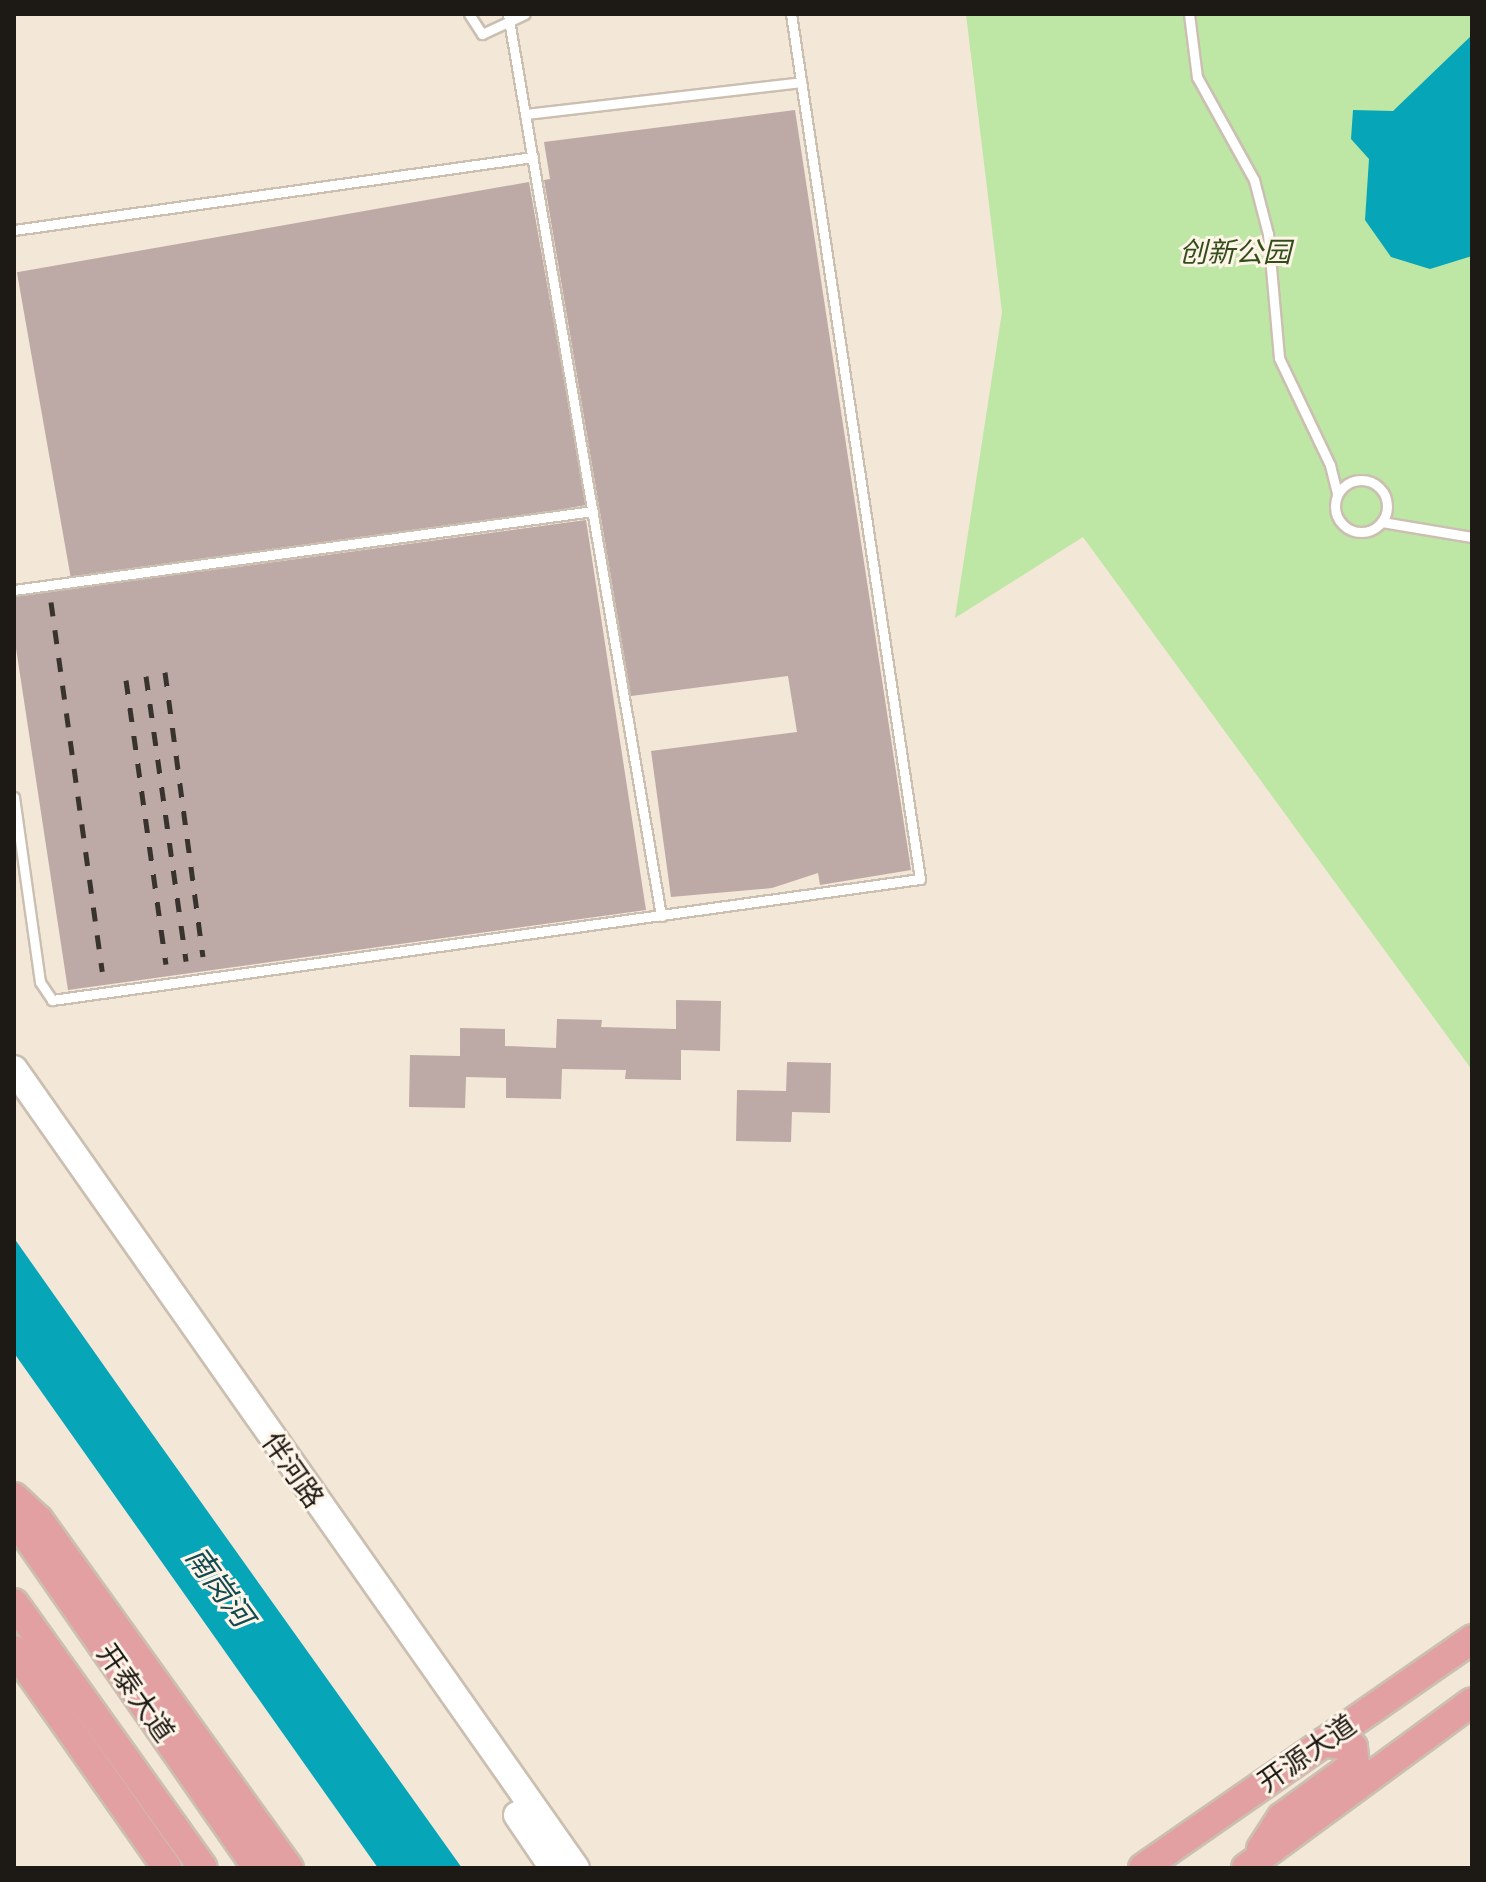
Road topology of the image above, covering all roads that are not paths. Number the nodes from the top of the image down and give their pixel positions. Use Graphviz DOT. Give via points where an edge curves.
graph roads {
  1 [pos="469,14"];
  2 [pos="508,14"];
  3 [pos="525,14"];
  4 [pos="791,14"];
  5 [pos="1189,14"];
  6 [pos="511,25"];
  7 [pos="801,82"];
  8 [pos="526,114"];
  9 [pos="533,157"];
  10 [pos="14,230"];
  11 [pos="1337,493"];
  12 [pos="593,511"];
  13 [pos="1382,522"];
  14 [pos="1472,537"];
  15 [pos="14,590"];
  16 [pos="14,797"];
  17 [pos="661,916"];
  18 [pos="14,1069"];
  19 [pos="14,1098"];
  20 [pos="14,1497"];
  21 [pos="14,1518"];
  22 [pos="14,1603"];
  23 [pos="1472,1639"];
  24 [pos="14,1650"];
  25 [pos="1472,1702"];
  26 [pos="1323,1742"];
  27 [pos="1248,1867"];
  28 [pos="167,1868"];
  29 [pos="203,1868"];
  30 [pos="257,1868"];
  31 [pos="289,1868"];
  32 [pos="553,1868"];
  33 [pos="576,1868"];
  34 [pos="1143,1868"];
  1 -- 6 [label="lane" via="482,34"];
  2 -- 6 [label="lane"];
  3 -- 6 [label="lane"];
  4 -- 7 [label="lane"];
  5 -- 11 [label="lane" via="1197,77 1254,180 1268,234 1279,358 1330,465"];
  6 -- 8 [label="lane"];
  7 -- 8 [label="lane"];
  7 -- 17 [label="lane" via="920,879"];
  8 -- 9 [label="lane"];
  9 -- 10 [label="lane"];
  9 -- 12 [label="lane"];
  11 -- 13 [label="lane" via="1334,510 1343,526 1368,532"];
  11 -- 13 [label="lane" via="1350,482 1375,484 1387,506"];
  12 -- 15 [label="lane"];
  12 -- 17 [label="lane"];
  13 -- 14 [label="lane"];
  16 -- 17 [label="lane" via="40,982 52,1000"];
  18 -- 33 [label="street, 伴河路"];
  19 -- 32 [label="street, 伴河路"];
  20 -- 31 [label="main road" via="38,1519"];
  21 -- 30 [label="main road, 开泰大道"];
  22 -- 29 [label="main road, 开泰大道"];
  23 -- 26 [label="main road, 开源大道"];
  24 -- 28 [label="main road"];
  25 -- 27 [label="main road, 开源大道"];
  26 -- 27 [label="main road" via="1353,1747 1355,1764 1282,1817"];
  26 -- 34 [label="main road, 开源大道"];
}
